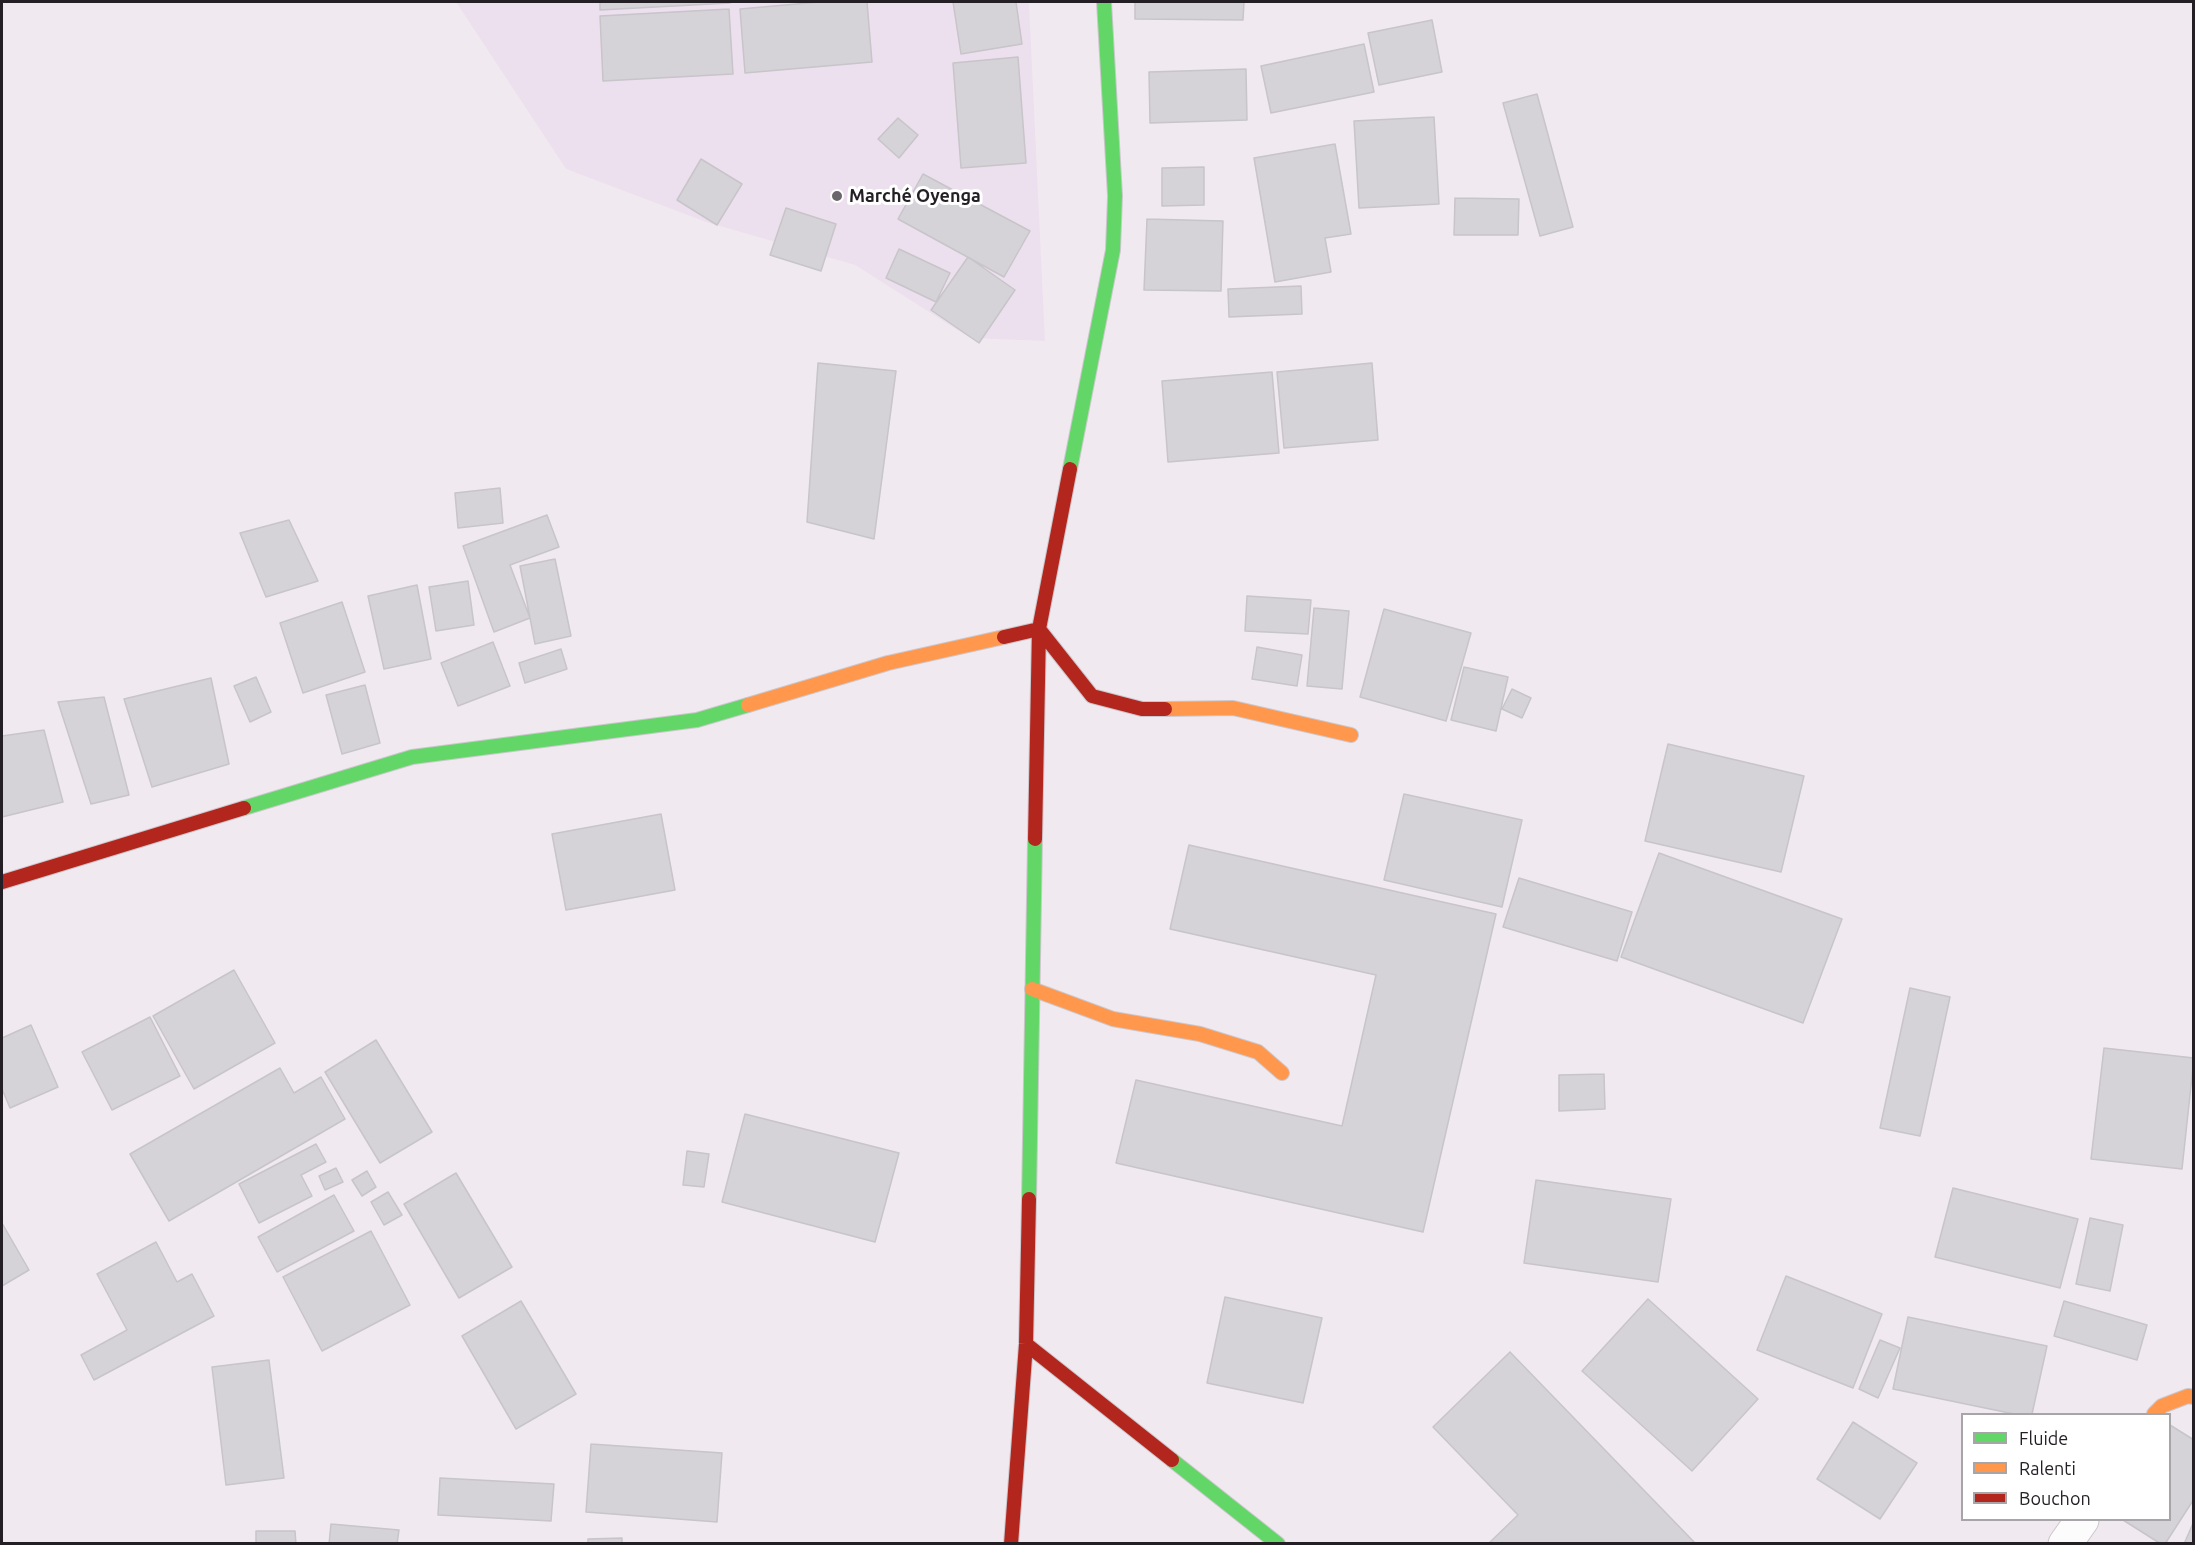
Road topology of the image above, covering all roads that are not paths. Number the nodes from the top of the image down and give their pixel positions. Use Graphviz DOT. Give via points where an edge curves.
graph roads {
  1 [pos="1104,2"];
  2 [pos="1039,629"];
  3 [pos="1351,735"];
  4 [pos="2,882"];
  5 [pos="1032,989"];
  6 [pos="1281,1073"];
  7 [pos="1026,1344"];
  8 [pos="2193,1397"];
  9 [pos="2155,1413"];
  10 [pos="2081,1521"];
  11 [pos="1011,1544"];
  12 [pos="1278,1544"];
  13 [pos="2065,1544"];
  1 -- 2 [label="street" via="1115,196 1113,250"];
  2 -- 3 [label="street" via="1092,696 1142,710 1233,708"];
  2 -- 4 [label="street" via="888,663 697,720 412,757"];
  2 -- 5 [label="street"];
  5 -- 6 [label="street" via="1113,1019 1200,1034 1258,1052"];
  5 -- 7 [label="street"];
  7 -- 11 [label="street"];
  7 -- 12 [label="street"];
  8 -- 9 [label="street" via="2162,1406"];
  10 -- 13 [label="street"];
}
